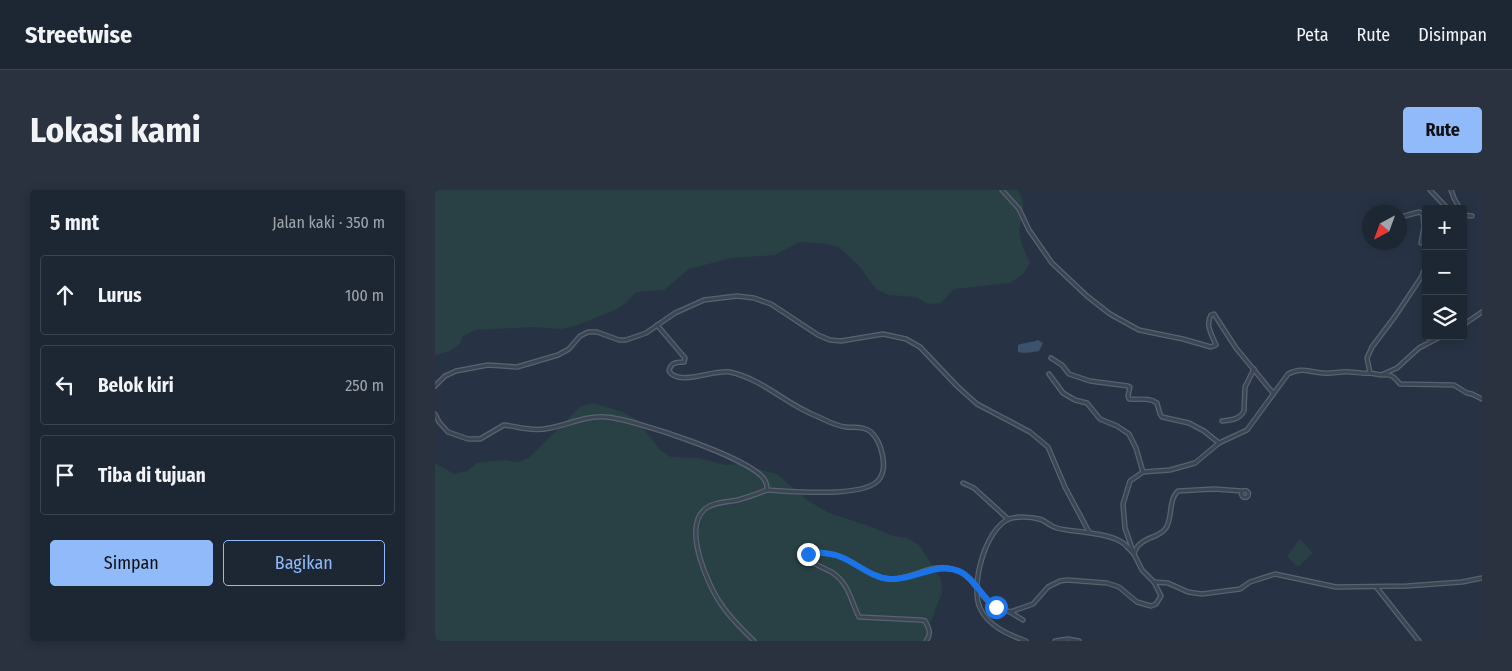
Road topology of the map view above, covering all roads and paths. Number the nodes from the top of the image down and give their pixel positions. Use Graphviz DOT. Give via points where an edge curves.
graph roads {
  1 [pos="1002,190"];
  2 [pos="1430,190"];
  3 [pos="1451,190"];
  4 [pos="1444,205"];
  5 [pos="1458,205"];
  6 [pos="1407,215"];
  7 [pos="1467,215"];
  8 [pos="1472,216"];
  9 [pos="1421,243"];
  10 [pos="1422,276"];
  11 [pos="1482,312"];
  12 [pos="1467,322"];
  13 [pos="657,325"];
  14 [pos="1434,340"];
  15 [pos="1051,358"];
  16 [pos="1254,369"];
  17 [pos="1370,373"];
  18 [pos="1049,374"];
  19 [pos="1381,375"];
  20 [pos="435,386"];
  21 [pos="1273,393"];
  22 [pos="1482,399"];
  23 [pos="435,414"];
  24 [pos="1222,421"];
  25 [pos="1219,444"];
  26 [pos="1143,472"];
  27 [pos="963,483"];
  28 [pos="767,490"];
  29 [pos="1242,491"];
  30 [pos="1008,519"];
  31 [pos="1089,532"];
  32 [pos="1133,554"];
  33 [pos="1482,578"];
  34 [pos="1154,582"];
  35 [pos="977,587"];
  36 [pos="1377,587"];
  37 [pos="1009,612"];
  38 [pos="1023,620"];
  39 [pos="754,641"];
  40 [pos="926,641"];
  41 [pos="1026,641"];
  42 [pos="1055,641"];
  43 [pos="1079,641"];
  44 [pos="1419,641"];
  1 -- 16 [label="street" via="1019,209 1052,263 1110,314 1139,330 1211,347 1215,344 1209,318 1214,314"];
  2 -- 4 [label="street"];
  3 -- 5 [label="street"];
  6 -- 9 [label="street" via="1423,214 1425,227"];
  7 -- 8 [label="street"];
  10 -- 17 [label="street" via="1372,347 1367,358"];
  11 -- 12 [label="street"];
  13 -- 20 [label="street" via="622,340 588,332 558,355 517,368 489,365 456,371"];
  13 -- 28 [label="street" via="685,358 684,362 670,366 672,375 683,378 729,372 752,379 802,410 841,426 867,429 876,439 884,461 879,480 864,489 837,492"];
  13 -- 31 [label="street" via="704,300 737,296 771,304 830,340 883,334 906,338 920,347 977,404 1030,432 1047,447"];
  14 -- 19 [label="street" via="1419,348 1397,368"];
  15 -- 25 [label="street" via="1069,374 1089,382 1129,386 1129,399 1154,401 1162,417 1189,423"];
  16 -- 21 [label="street"];
  16 -- 24 [label="street" via="1245,387 1244,411 1237,418"];
  17 -- 19 [label="street"];
  17 -- 21 [label="street" via="1295,370"];
  18 -- 26 [label="street" via="1063,392 1087,403 1100,419 1129,434"];
  19 -- 22 [label="street" via="1390,374 1400,384 1454,385"];
  21 -- 25 [label="street" via="1247,430"];
  23 -- 28 [label="street" via="450,434 475,440 504,425 531,430 548,429 603,416 643,424 740,462 764,478"];
  25 -- 26 [label="street" via="1195,464"];
  26 -- 32 [label="street" via="1130,481 1123,504 1125,528"];
  27 -- 30 [label="street" via="974,488"];
  28 -- 39 [label="street" via="708,507 698,517 695,530 705,574 714,592"];
  29 -- 32 [label="street" via="1178,491 1173,498 1166,528 1140,543"];
  30 -- 31 [label="street" via="1041,519 1054,528"];
  30 -- 35 [label="street" via="992,533 985,548"];
  31 -- 32 [label="street" via="1121,542"];
  32 -- 34 [label="street"];
  33 -- 36 [label="street"];
  34 -- 36 [label="street" via="1202,594 1240,589 1275,574 1329,587"];
  34 -- 37 [label="street" via="1161,596 1151,606 1137,602 1119,587 1107,583 1067,580 1048,587 1033,604"];
  35 -- 37 [label="street" via="984,598"];
  35 -- 40 [label="street" via="964,573 951,568 888,579 841,557 809,553 809,560 834,573 843,582 860,618 925,621 930,630"];
  35 -- 41 [label="street" via="978,604 987,618 1003,631"];
  36 -- 44 [label="street"];
  37 -- 38 [label="street"];
  42 -- 43 [label="street" via="1068,638"];
}
